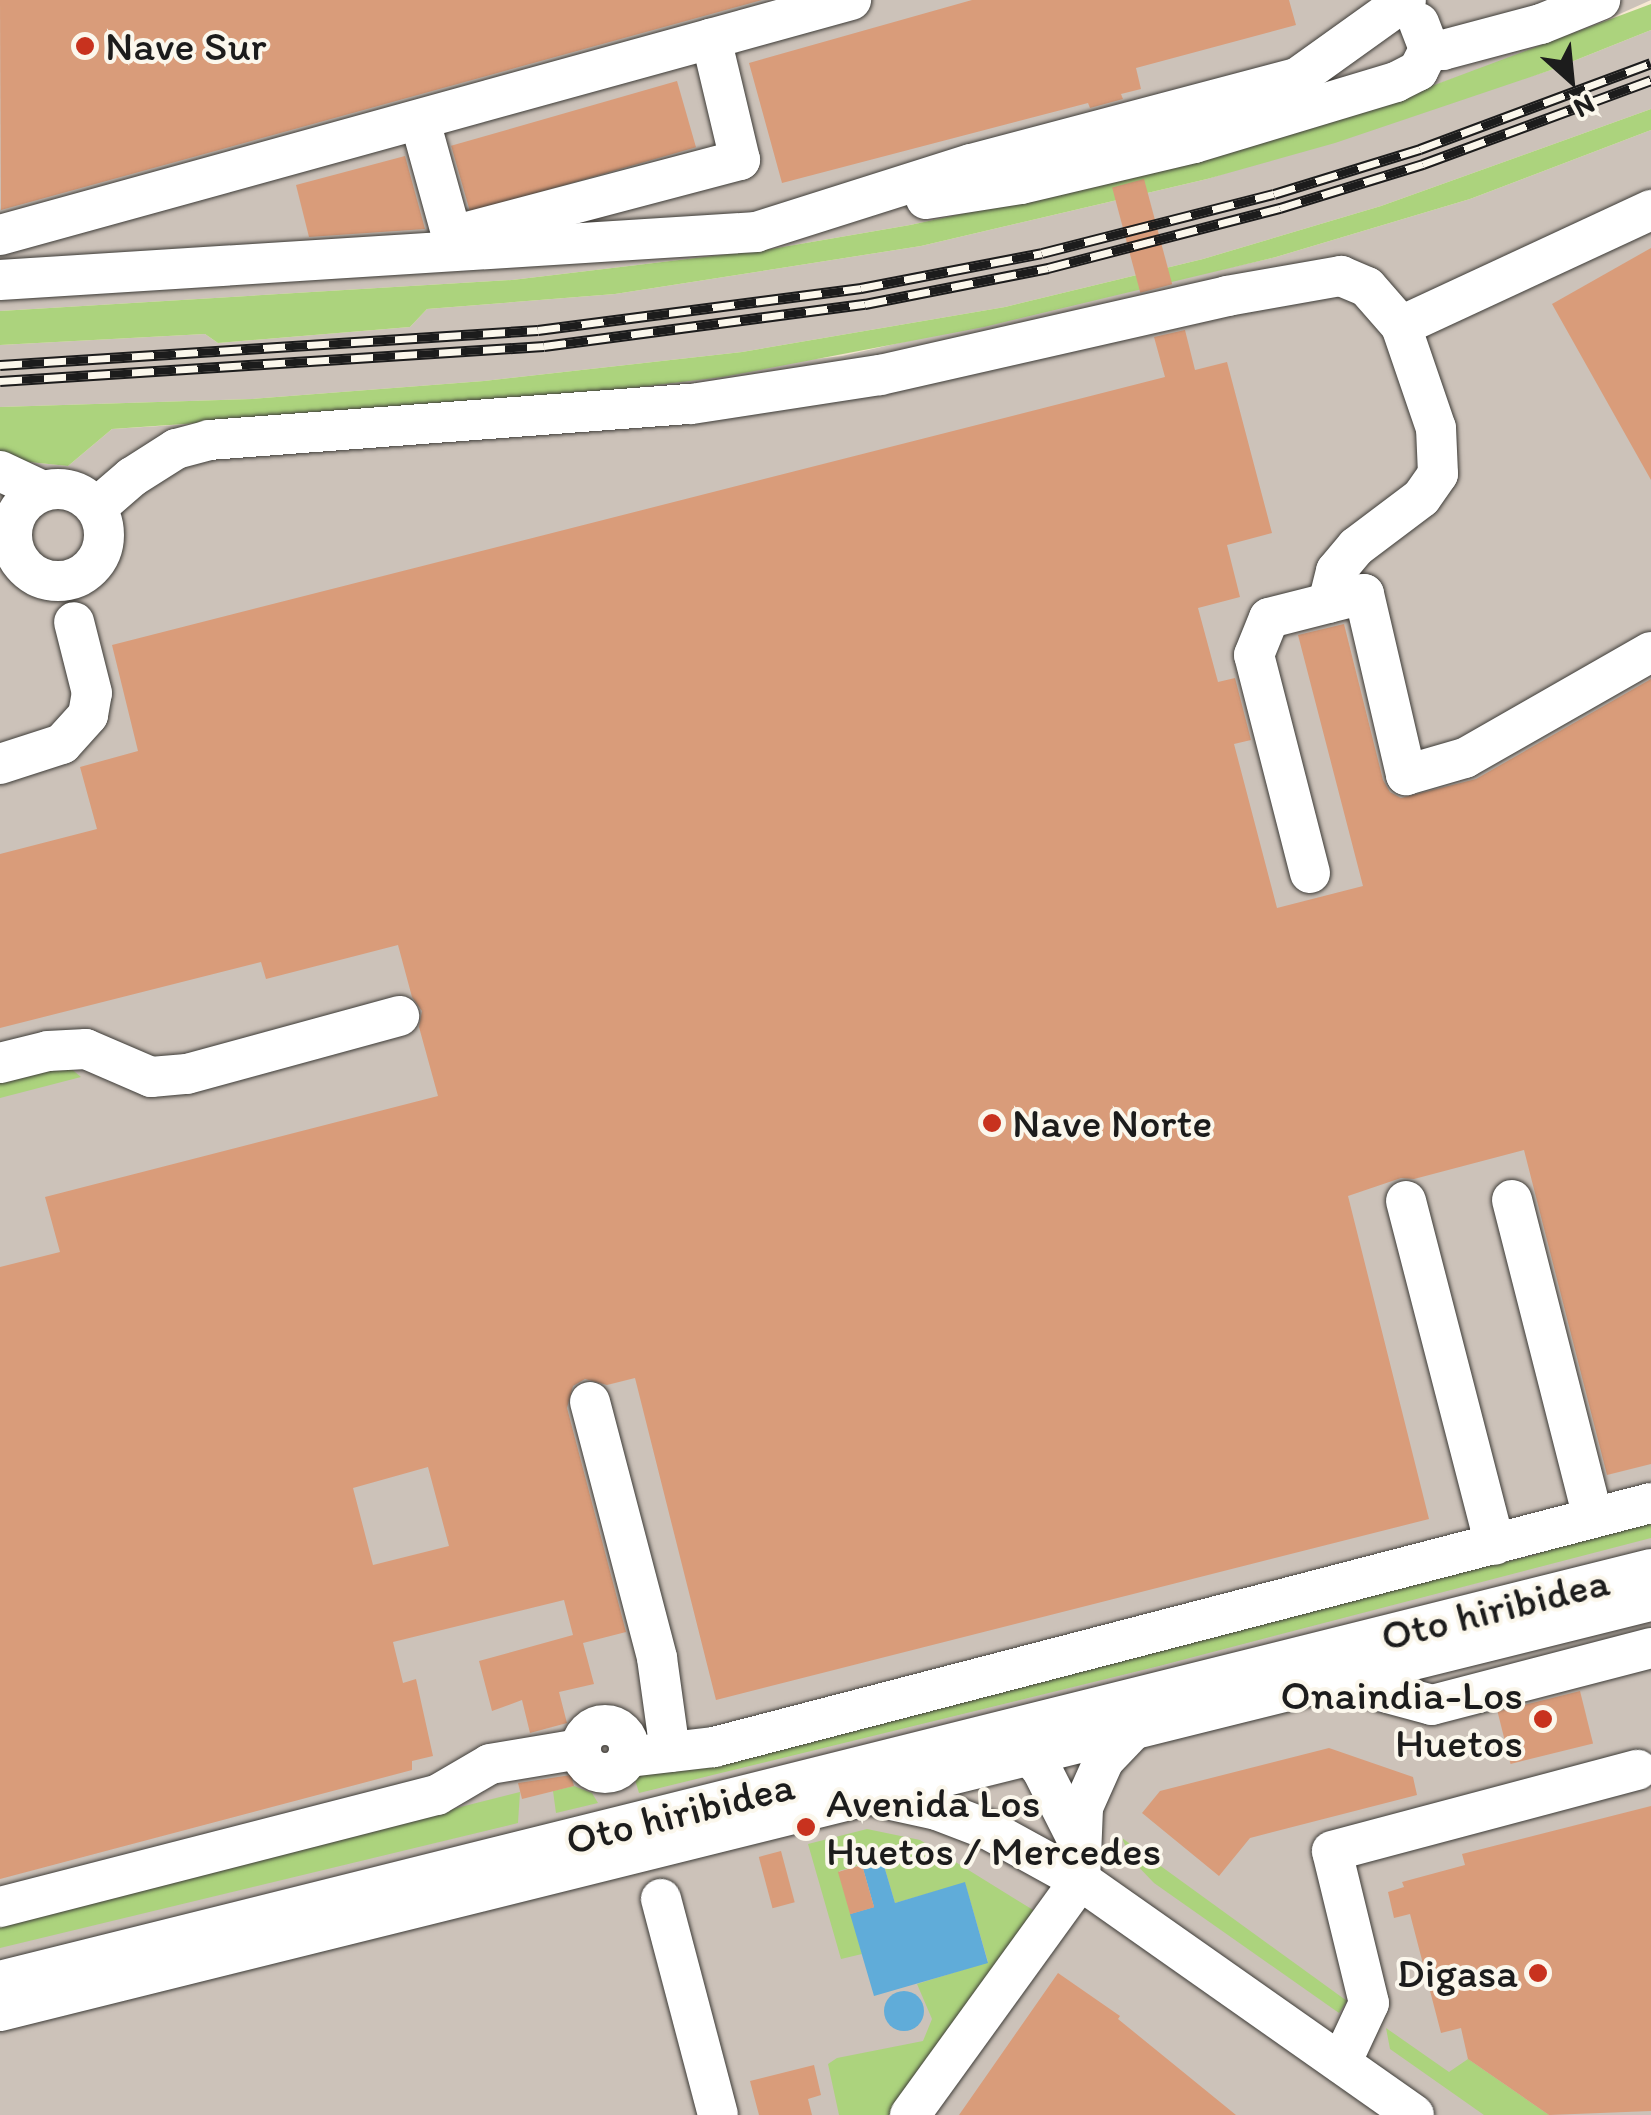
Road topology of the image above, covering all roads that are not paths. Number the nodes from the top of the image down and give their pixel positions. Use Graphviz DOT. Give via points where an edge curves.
graph roads {
  1 [pos="851,0"];
  2 [pos="1408,0"];
  3 [pos="1600,0"];
  4 [pos="711,38"];
  5 [pos="1429,48"];
  6 [pos="420,121"];
  7 [pos="850,202"];
  8 [pos="1651,210"];
  9 [pos="0,234"];
  10 [pos="0,280"];
  11 [pos="1401,326"];
  12 [pos="0,471"];
  13 [pos="25,492"];
  14 [pos="96,508"];
  15 [pos="7,542"];
  16 [pos="1328,603"];
  17 [pos="74,622"];
  18 [pos="1651,652"];
  19 [pos="0,764"];
  20 [pos="1310,873"];
  21 [pos="399,1016"];
  22 [pos="0,1063"];
  23 [pos="1512,1200"];
  24 [pos="1406,1202"];
  25 [pos="590,1402"];
  26 [pos="1651,1503"];
  27 [pos="1594,1518"];
  28 [pos="1495,1545"];
  29 [pos="1651,1569"];
  30 [pos="1651,1602"];
  31 [pos="1651,1648"];
  32 [pos="1339,1680"];
  33 [pos="1131,1732"];
  34 [pos="1020,1744"];
  35 [pos="670,1752"];
  36 [pos="605,1760"];
  37 [pos="1637,1770"];
  38 [pos="874,1796"];
  39 [pos="1057,1796"];
  40 [pos="617,1828"];
  41 [pos="988,1830"];
  42 [pos="1080,1861"];
  43 [pos="661,1899"];
  44 [pos="0,1906"];
  45 [pos="0,1981"];
  46 [pos="0,2011"];
  47 [pos="1340,2063"];
  48 [pos="718,2115"];
  49 [pos="910,2115"];
  50 [pos="1414,2115"];
  1 -- 4 [label="street"];
  2 -- 5 [label="street"];
  2 -- 7 [label="street" via="1297,78"];
  3 -- 5 [label="street" via="1540,24"];
  4 -- 6 [label="street"];
  4 -- 6 [label="street" via="740,160 452,236"];
  5 -- 7 [label="street" via="1418,72 1396,82 1194,143 1021,184 873,207"];
  6 -- 9 [label="street"];
  7 -- 10 [label="street" via="756,232"];
  8 -- 11 [label="street"];
  11 -- 14 [label="street" via="1367,287 1341,276 880,376 692,404 210,440 176,449"];
  11 -- 16 [label="street" via="1436,428 1438,474 1421,498 1356,547 1336,571"];
  12 -- 13 [label="street"];
  13 -- 14 [label="street" via="72,491"];
  13 -- 15 [label="street"];
  14 -- 15 [label="street" via="101,552 80,576 48,581 33,575"];
  16 -- 18 [label="street" via="1364,594 1406,775 1465,758"];
  16 -- 20 [label="street" via="1269,618 1254,654"];
  17 -- 19 [label="street" via="92,693 88,715 62,744"];
  21 -- 22 [label="street" via="187,1074 151,1076 86,1049"];
  23 -- 27 [label="street"];
  24 -- 28 [label="street"];
  25 -- 35 [label="street" via="657,1658"];
  26 -- 27 [label="street"];
  27 -- 28 [label="street"];
  28 -- 35 [label="street" via="714,1747"];
  29 -- 34 [label="street, Oto hiribidea"];
  30 -- 32 [label="street, Oto hiribidea"];
  31 -- 32 [label="street" via="1432,1705"];
  32 -- 33 [label="street, Oto hiribidea"];
  33 -- 34 [label="street, Oto hiribidea"];
  33 -- 42 [label="street" via="1104,1760 1082,1807"];
  34 -- 38 [label="street, Oto hiribidea"];
  34 -- 39 [label="street"];
  34 -- 40 [label="street, Oto hiribidea"];
  35 -- 36 [label="street"];
  36 -- 40 [label="street"];
  36 -- 44 [label="street" via="490,1764 437,1796"];
  37 -- 47 [label="street" via="1332,1851 1369,2004"];
  38 -- 41 [label="street"];
  38 -- 46 [label="street, Oto hiribidea"];
  39 -- 41 [label="street" via="1029,1818"];
  39 -- 42 [label="street"];
  40 -- 45 [label="street, Oto hiribidea"];
  41 -- 42 [label="street"];
  42 -- 47 [label="street"];
  42 -- 49 [label="street"];
  43 -- 48 [label="street"];
  47 -- 50 [label="street"];
}
